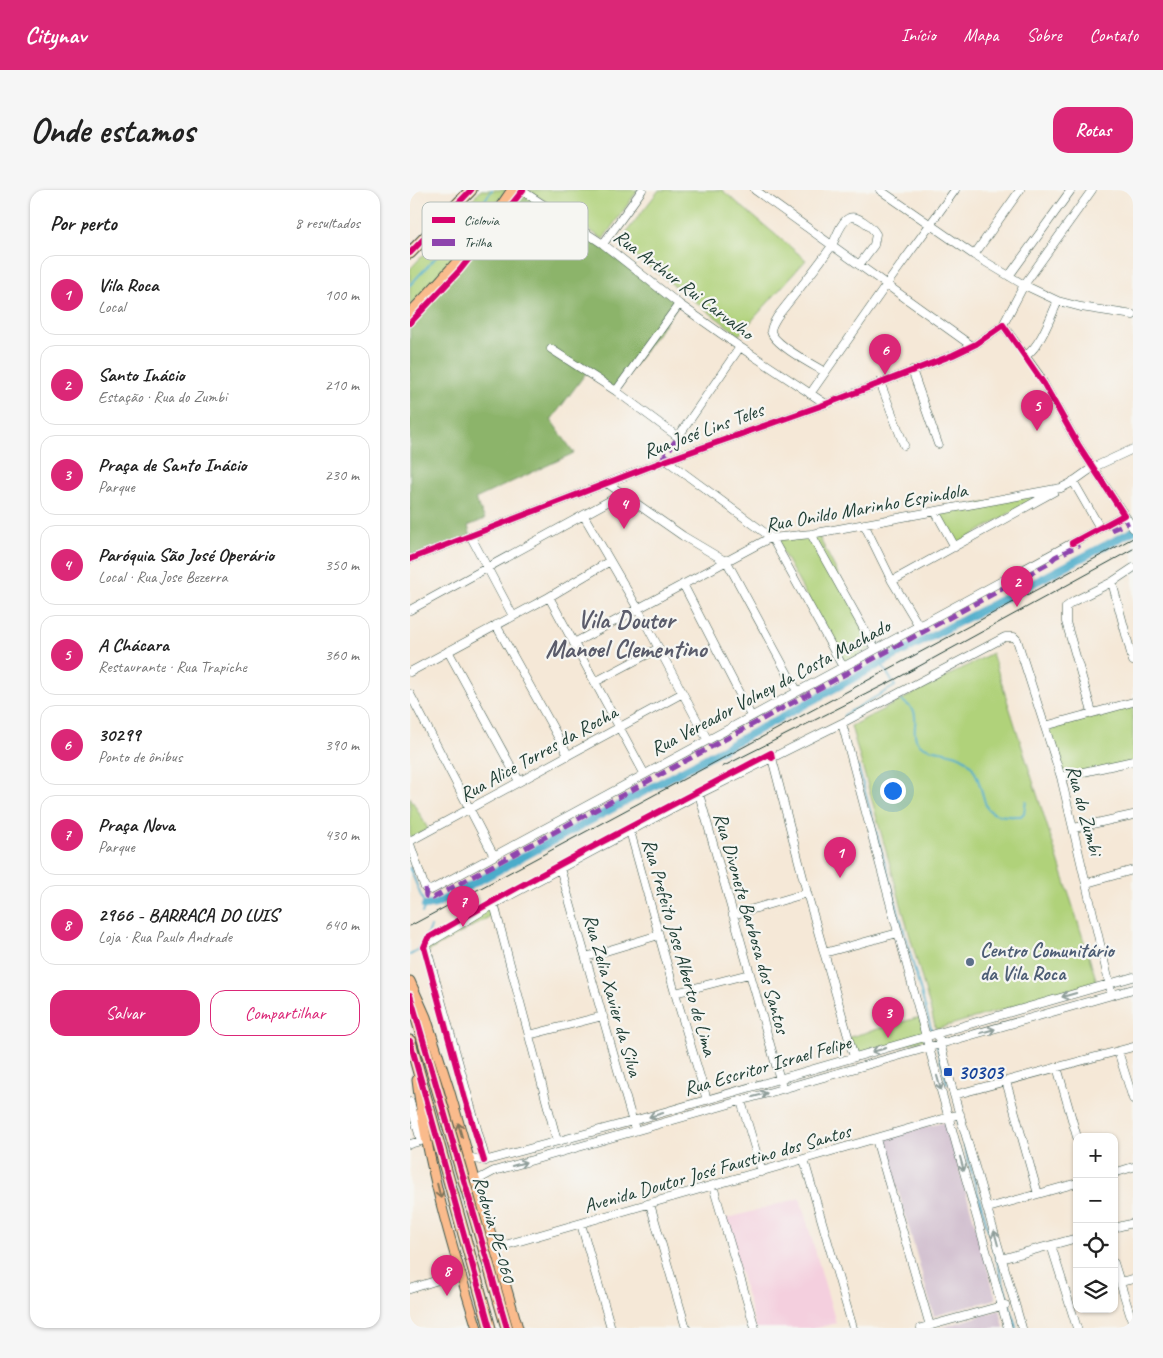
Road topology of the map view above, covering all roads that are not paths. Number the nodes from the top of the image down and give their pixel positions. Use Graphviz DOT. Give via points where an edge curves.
graph roads {
  1 [pos="471,190"];
  2 [pos="513,190"];
  3 [pos="521,190"];
  4 [pos="642,190"];
  5 [pos="755,190"];
  6 [pos="880,190"];
  7 [pos="955,190"];
  8 [pos="1020,190"];
  9 [pos="1071,190"];
  10 [pos="1092,190"];
  11 [pos="459,202"];
  12 [pos="505,202"];
  13 [pos="539,202"];
  14 [pos="930,226"];
  15 [pos="588,234"];
  16 [pos="422,241"];
  17 [pos="603,244"];
  18 [pos="832,245"];
  19 [pos="410,253"];
  20 [pos="974,255"];
  21 [pos="461,260"];
  22 [pos="859,265"];
  23 [pos="1009,276"];
  24 [pos="887,284"];
  25 [pos="1024,285"];
  26 [pos="1058,301"];
  27 [pos="679,304"];
  28 [pos="410,314"];
  29 [pos="1133,315"];
  30 [pos="1004,325"];
  31 [pos="972,346"];
  32 [pos="740,347"];
  33 [pos="551,349"];
  34 [pos="1026,356"];
  35 [pos="912,370"];
  36 [pos="825,372"];
  37 [pos="880,382"];
  38 [pos="616,391"];
  39 [pos="810,394"];
  40 [pos="826,404"];
  41 [pos="938,444"];
  42 [pos="904,445"];
  43 [pos="1133,449"];
  44 [pos="666,460"];
  45 [pos="1092,468"];
  46 [pos="1074,481"];
  47 [pos="607,483"];
  48 [pos="1061,488"];
  49 [pos="622,494"];
  50 [pos="936,510"];
  51 [pos="584,516"];
  52 [pos="1130,520"];
  53 [pos="864,524"];
  54 [pos="1100,528"];
  55 [pos="811,534"];
  56 [pos="470,536"];
  57 [pos="772,538"];
  58 [pos="955,547"];
  59 [pos="410,559"];
  60 [pos="725,560"];
  61 [pos="610,561"];
  62 [pos="486,568"];
  63 [pos="1133,568"];
  64 [pos="892,580"];
  65 [pos="1112,582"];
  66 [pos="683,584"];
  67 [pos="549,597"];
  68 [pos="638,609"];
  69 [pos="410,610"];
  70 [pos="513,616"];
  71 [pos="496,625"];
  72 [pos="919,626"];
  73 [pos="574,643"];
  74 [pos="658,648"];
  75 [pos="875,649"];
  76 [pos="448,652"];
  77 [pos="1133,661"];
  78 [pos="843,667"];
  79 [pos="410,672"];
  80 [pos="595,682"];
  81 [pos="798,691"];
  82 [pos="410,694"];
  83 [pos="681,694"];
  84 [pos="1133,702"];
  85 [pos="1092,712"];
  86 [pos="751,716"];
  87 [pos="844,722"];
  88 [pos="1045,726"];
  89 [pos="618,727"];
  90 [pos="707,739"];
  91 [pos="568,755"];
  92 [pos="772,758"];
  93 [pos="1133,762"];
  94 [pos="644,774"];
  95 [pos="1061,777"];
  96 [pos="519,781"];
  97 [pos="699,794"];
  98 [pos="470,808"];
  99 [pos="1133,815"];
  100 [pos="1074,828"];
  101 [pos="630,831"];
  102 [pos="410,843"];
  103 [pos="494,856"];
  104 [pos="560,868"];
  105 [pos="1133,870"];
  106 [pos="1087,883"];
  107 [pos="807,893"];
  108 [pos="494,904"];
  109 [pos="733,915"];
  110 [pos="898,933"];
  111 [pos="660,935"];
  112 [pos="824,953"];
  113 [pos="586,957"];
  114 [pos="749,974"];
  115 [pos="1133,977"];
  116 [pos="410,981"];
  117 [pos="1109,984"];
  118 [pos="1133,989"];
  119 [pos="675,993"];
  120 [pos="1112,995"];
  121 [pos="410,996"];
  122 [pos="603,1016"];
  123 [pos="938,1034"];
  124 [pos="529,1035"];
  125 [pos="926,1037"];
  126 [pos="410,1041"];
  127 [pos="941,1044"];
  128 [pos="1133,1047"];
  129 [pos="929,1048"];
  130 [pos="1118,1050"];
  131 [pos="414,1057"];
  132 [pos="854,1058"];
  133 [pos="1057,1067"];
  134 [pos="780,1079"];
  135 [pos="1006,1081"];
  136 [pos="783,1089"];
  137 [pos="954,1095"];
  138 [pos="467,1098"];
  139 [pos="707,1100"];
  140 [pos="741,1100"];
  141 [pos="1133,1100"];
  142 [pos="410,1102"];
  143 [pos="454,1106"];
  144 [pos="954,1115"];
  145 [pos="633,1121"];
  146 [pos="636,1131"];
  147 [pos="1076,1133"];
  148 [pos="876,1138"];
  149 [pos="423,1140"];
  150 [pos="557,1141"];
  151 [pos="410,1144"];
  152 [pos="468,1157"];
  153 [pos="804,1160"];
  154 [pos="486,1161"];
  155 [pos="1133,1167"];
  156 [pos="1118,1171"];
  157 [pos="762,1172"];
  158 [pos="476,1184"];
  159 [pos="1073,1184"];
  160 [pos="713,1186"];
  161 [pos="1038,1194"];
  162 [pos="650,1204"];
  163 [pos="988,1208"];
  164 [pos="1133,1223"];
  165 [pos="581,1224"];
  166 [pos="1118,1227"];
  167 [pos="1073,1239"];
  168 [pos="1052,1245"];
  169 [pos="495,1248"];
  170 [pos="1001,1259"];
  171 [pos="1116,1268"];
  172 [pos="460,1273"];
  173 [pos="1133,1279"];
  174 [pos="1120,1282"];
  175 [pos="410,1289"];
  176 [pos="1008,1304"];
  177 [pos="1133,1324"];
  178 [pos="930,1326"];
  179 [pos="477,1328"];
  180 [pos="490,1328"];
  181 [pos="508,1328"];
  182 [pos="518,1328"];
  183 [pos="611,1328"];
  184 [pos="686,1328"];
  185 [pos="754,1328"];
  186 [pos="853,1328"];
  187 [pos="921,1328"];
  188 [pos="1008,1328"];
  189 [pos="1022,1328"];
  190 [pos="1077,1328"];
  1 -- 11 [label="highway"];
  2 -- 12 [label="highway"];
  3 -- 13 [label="street, Rua Arthur Rui Carvalho"];
  4 -- 17 [label="street"];
  5 -- 18 [label="street"];
  6 -- 14 [label="street"];
  7 -- 14 [label="street"];
  8 -- 20 [label="street"];
  9 -- 23 [label="street"];
  10 -- 25 [label="street"];
  14 -- 20 [label="street"];
  14 -- 24 [label="street"];
  15 -- 17 [label="street, Rua Arthur Rui Carvalho"];
  16 -- 19 [label="highway"];
  17 -- 27 [label="street, Rua Arthur Rui Carvalho"];
  18 -- 22 [label="street"];
  18 -- 22 [label="street" via="846,219 854,216 874,230 874,245"];
  18 -- 36 [label="street" via="777,317 771,332 784,346"];
  20 -- 23 [label="street"];
  21 -- 28 [label="highway"];
  22 -- 24 [label="street"];
  23 -- 25 [label="street"];
  24 -- 31 [label="street"];
  24 -- 36 [label="street"];
  25 -- 26 [label="street"];
  25 -- 30 [label="street"];
  26 -- 29 [label="street" via="1081,308"];
  26 -- 34 [label="street" via="1040,339"];
  27 -- 32 [label="street, Rua Arthur Rui Carvalho"];
  27 -- 38 [label="street"];
  30 -- 31 [label="street, Rua José Lins Teles"];
  30 -- 34 [label="street"];
  31 -- 35 [label="street, Rua José Lins Teles"];
  32 -- 38 [label="street" via="678,437"];
  32 -- 39 [label="street, Rua Arthur Rui Carvalho"];
  33 -- 38 [label="street"];
  34 -- 45 [label="street"];
  35 -- 37 [label="street, Rua José Lins Teles"];
  35 -- 41 [label="street"];
  36 -- 39 [label="street"];
  37 -- 40 [label="street, Rua José Lins Teles"];
  37 -- 42 [label="street"];
  39 -- 40 [label="street, Rua Arthur Rui Carvalho"];
  40 -- 44 [label="street, Rua José Lins Teles"];
  43 -- 45 [label="street, Rua Onildo Marinho Espindola"];
  44 -- 47 [label="street, Rua José Lins Teles"];
  44 -- 57 [label="street"];
  45 -- 46 [label="street, Rua Onildo Marinho Espindola"];
  45 -- 52 [label="street"];
  46 -- 48 [label="street, Rua Onildo Marinho Espindola"];
  46 -- 54 [label="street"];
  47 -- 49 [label="street"];
  47 -- 56 [label="street, Rua José Lins Teles"];
  48 -- 50 [label="street, Rua Onildo Marinho Espindola"];
  48 -- 58 [label="street"];
  49 -- 51 [label="street"];
  49 -- 60 [label="street"];
  50 -- 53 [label="street, Rua Onildo Marinho Espindola"];
  50 -- 58 [label="street"];
  51 -- 61 [label="street"];
  51 -- 62 [label="street"];
  52 -- 54 [label="street, Rua Vereador Volney da Costa Machado"];
  53 -- 55 [label="street, Rua Onildo Marinho Espindola"];
  53 -- 64 [label="street"];
  54 -- 72 [label="street, Rua Vereador Volney da Costa Machado"];
  55 -- 57 [label="street, Rua Onildo Marinho Espindola"];
  55 -- 75 [label="street"];
  56 -- 59 [label="street, Rua José Lins Teles"];
  56 -- 62 [label="street"];
  57 -- 60 [label="street, Rua Onildo Marinho Espindola"];
  57 -- 78 [label="street"];
  58 -- 64 [label="street"];
  60 -- 66 [label="street, Rua Onildo Marinho Espindola"];
  60 -- 81 [label="street"];
  61 -- 67 [label="street"];
  61 -- 68 [label="street"];
  62 -- 69 [label="street"];
  62 -- 70 [label="street"];
  63 -- 65 [label="street"];
  64 -- 72 [label="street"];
  65 -- 77 [label="street"];
  65 -- 85 [label="street" via="1066,607 1066,622"];
  66 -- 68 [label="street, Rua Onildo Marinho Espindola"];
  66 -- 86 [label="street"];
  67 -- 70 [label="street"];
  67 -- 73 [label="street"];
  68 -- 73 [label="street, Rua Onildo Marinho Espindola"];
  68 -- 74 [label="street"];
  70 -- 71 [label="street"];
  71 -- 76 [label="street"];
  71 -- 91 [label="street"];
  72 -- 75 [label="street, Rua Vereador Volney da Costa Machado"];
  73 -- 80 [label="street"];
  74 -- 80 [label="street"];
  74 -- 83 [label="street"];
  75 -- 78 [label="street, Rua Vereador Volney da Costa Machado"];
  76 -- 79 [label="street"];
  76 -- 96 [label="street"];
  78 -- 81 [label="street, Rua Vereador Volney da Costa Machado"];
  80 -- 89 [label="street"];
  81 -- 86 [label="street, Rua Vereador Volney da Costa Machado"];
  82 -- 98 [label="street"];
  83 -- 89 [label="street, Rua Alice Torres da Rocha"];
  83 -- 90 [label="street"];
  84 -- 85 [label="street"];
  85 -- 88 [label="street"];
  86 -- 90 [label="street, Rua Vereador Volney da Costa Machado"];
  87 -- 88 [label="street, Rua do Zumbi" via="1010,636 1019,644"];
  87 -- 92 [label="street"];
  87 -- 110 [label="street"];
  88 -- 95 [label="street, Rua do Zumbi"];
  89 -- 91 [label="street, Rua Alice Torres da Rocha"];
  89 -- 94 [label="street"];
  90 -- 94 [label="street, Rua Vereador Volney da Costa Machado"];
  91 -- 96 [label="street, Rua Alice Torres da Rocha"];
  92 -- 97 [label="street"];
  92 -- 107 [label="street"];
  93 -- 95 [label="street"];
  94 -- 103 [label="street, Rua Vereador Volney da Costa Machado"];
  95 -- 100 [label="street, Rua do Zumbi"];
  96 -- 98 [label="street, Rua Alice Torres da Rocha"];
  97 -- 101 [label="street"];
  97 -- 109 [label="street, Rua Divonete Barbosa dos Santos"];
  98 -- 102 [label="street, Rua Alice Torres da Rocha"];
  98 -- 103 [label="street"];
  99 -- 100 [label="street"];
  100 -- 106 [label="street, Rua do Zumbi"];
  101 -- 104 [label="street"];
  101 -- 111 [label="street, Rua Prefeito Jose Alberto de Lima"];
  102 -- 103 [label="street, Rua Vereador Volney da Costa Machado" via="425,888 429,890"];
  104 -- 108 [label="street"];
  104 -- 113 [label="street, Rua Zelia Xavier da Silva"];
  105 -- 106 [label="street"];
  106 -- 117 [label="street, Rua do Zumbi"];
  107 -- 109 [label="street"];
  107 -- 112 [label="street"];
  108 -- 124 [label="street"];
  108 -- 138 [label="street" via="426,946"];
  109 -- 114 [label="street, Rua Divonete Barbosa dos Santos"];
  110 -- 112 [label="street"];
  110 -- 125 [label="street"];
  111 -- 113 [label="street"];
  111 -- 119 [label="street, Rua Prefeito Jose Alberto de Lima"];
  112 -- 132 [label="street"];
  113 -- 122 [label="street, Rua Zelia Xavier da Silva"];
  114 -- 119 [label="street"];
  114 -- 134 [label="street, Rua Divonete Barbosa dos Santos"];
  115 -- 117 [label="street, Rua Escritor Israel Felipe"];
  116 -- 143 [label="main road" via="426,1016"];
  117 -- 120 [label="street, Rua do Zumbi"];
  117 -- 123 [label="street, Rua Escritor Israel Felipe, one-way"];
  118 -- 120 [label="street, Rua Escritor Israel Felipe"];
  119 -- 139 [label="street, Rua Prefeito Jose Alberto de Lima"];
  127 -- 120 [label="street, Rua Escritor Israel Felipe, one-way"];
  121 -- 181 [label="highway, Rodovia PE-060"];
  122 -- 124 [label="street"];
  122 -- 145 [label="street, Rua Zelia Xavier da Silva"];
  123 -- 125 [label="street, Rua Escritor Israel Felipe"];
  123 -- 127 [label="street"];
  124 -- 150 [label="street"];
  125 -- 129 [label="street"];
  125 -- 132 [label="street, Rua Escritor Israel Felipe, one-way"];
  126 -- 131 [label="highway, Rodovia PE-060"];
  127 -- 129 [label="street, Rua Escritor Israel Felipe"];
  127 -- 137 [label="street"];
  128 -- 130 [label="street"];
  129 -- 136 [label="street, Rua Escritor Israel Felipe"];
  129 -- 144 [label="street, one-way"];
  130 -- 133 [label="street"];
  130 -- 141 [label="street"];
  131 -- 149 [label="main road"];
  131 -- 180 [label="highway, Rodovia PE-060"];
  132 -- 134 [label="street, Rua Escritor Israel Felipe"];
  133 -- 135 [label="street"];
  133 -- 147 [label="street"];
  134 -- 136 [label="street, Rua Divonete Barbosa dos Santos"];
  134 -- 139 [label="street, Rua Escritor Israel Felipe"];
  135 -- 137 [label="street"];
  135 -- 161 [label="street"];
  140 -- 136 [label="street, Rua Escritor Israel Felipe, one-way"];
  137 -- 144 [label="street"];
  138 -- 143 [label="street"];
  138 -- 154 [label="street"];
  139 -- 145 [label="street, Rua Escritor Israel Felipe, one-way"];
  140 -- 146 [label="street, Rua Escritor Israel Felipe"];
  140 -- 157 [label="street"];
  142 -- 149 [label="street"];
  152 -- 143 [label="main road, one-way"];
  144 -- 148 [label="street, Avenida Doutor José Faustino dos Santos"];
  144 -- 163 [label="street"];
  144 -- 176 [label="street, one-way"];
  145 -- 146 [label="street, Rua Zelia Xavier da Silva"];
  145 -- 150 [label="street, Rua Escritor Israel Felipe"];
  158 -- 146 [label="street, Rua Escritor Israel Felipe, one-way" via="494,1171"];
  148 -- 153 [label="street, Avenida Doutor José Faustino dos Santos"];
  148 -- 178 [label="street"];
  149 -- 151 [label="street"];
  149 -- 172 [label="main road, one-way"];
  150 -- 154 [label="street, Rua Escritor Israel Felipe"];
  152 -- 154 [label="street, Rua Escritor Israel Felipe"];
  152 -- 158 [label="main road"];
  153 -- 157 [label="street, Avenida Doutor José Faustino dos Santos"];
  153 -- 186 [label="street"];
  155 -- 156 [label="street"];
  157 -- 160 [label="street, Avenida Doutor José Faustino dos Santos"];
  158 -- 169 [label="main road"];
  159 -- 161 [label="street"];
  160 -- 162 [label="street, Avenida Doutor José Faustino dos Santos"];
  160 -- 185 [label="street"];
  161 -- 163 [label="street"];
  162 -- 165 [label="street, Avenida Doutor José Faustino dos Santos"];
  162 -- 184 [label="street"];
  170 -- 163 [label="street, one-way"];
  164 -- 166 [label="street"];
  165 -- 169 [label="street, Avenida Doutor José Faustino dos Santos"];
  165 -- 183 [label="street"];
  167 -- 168 [label="street"];
  168 -- 170 [label="street"];
  168 -- 190 [label="street"];
  169 -- 182 [label="main road"];
  170 -- 176 [label="street"];
  171 -- 174 [label="street"];
  172 -- 175 [label="street"];
  172 -- 179 [label="main road"];
  173 -- 174 [label="street"];
  174 -- 177 [label="street"];
  176 -- 178 [label="street"];
  176 -- 188 [label="street"];
  176 -- 189 [label="street"];
  178 -- 187 [label="street"];
}
